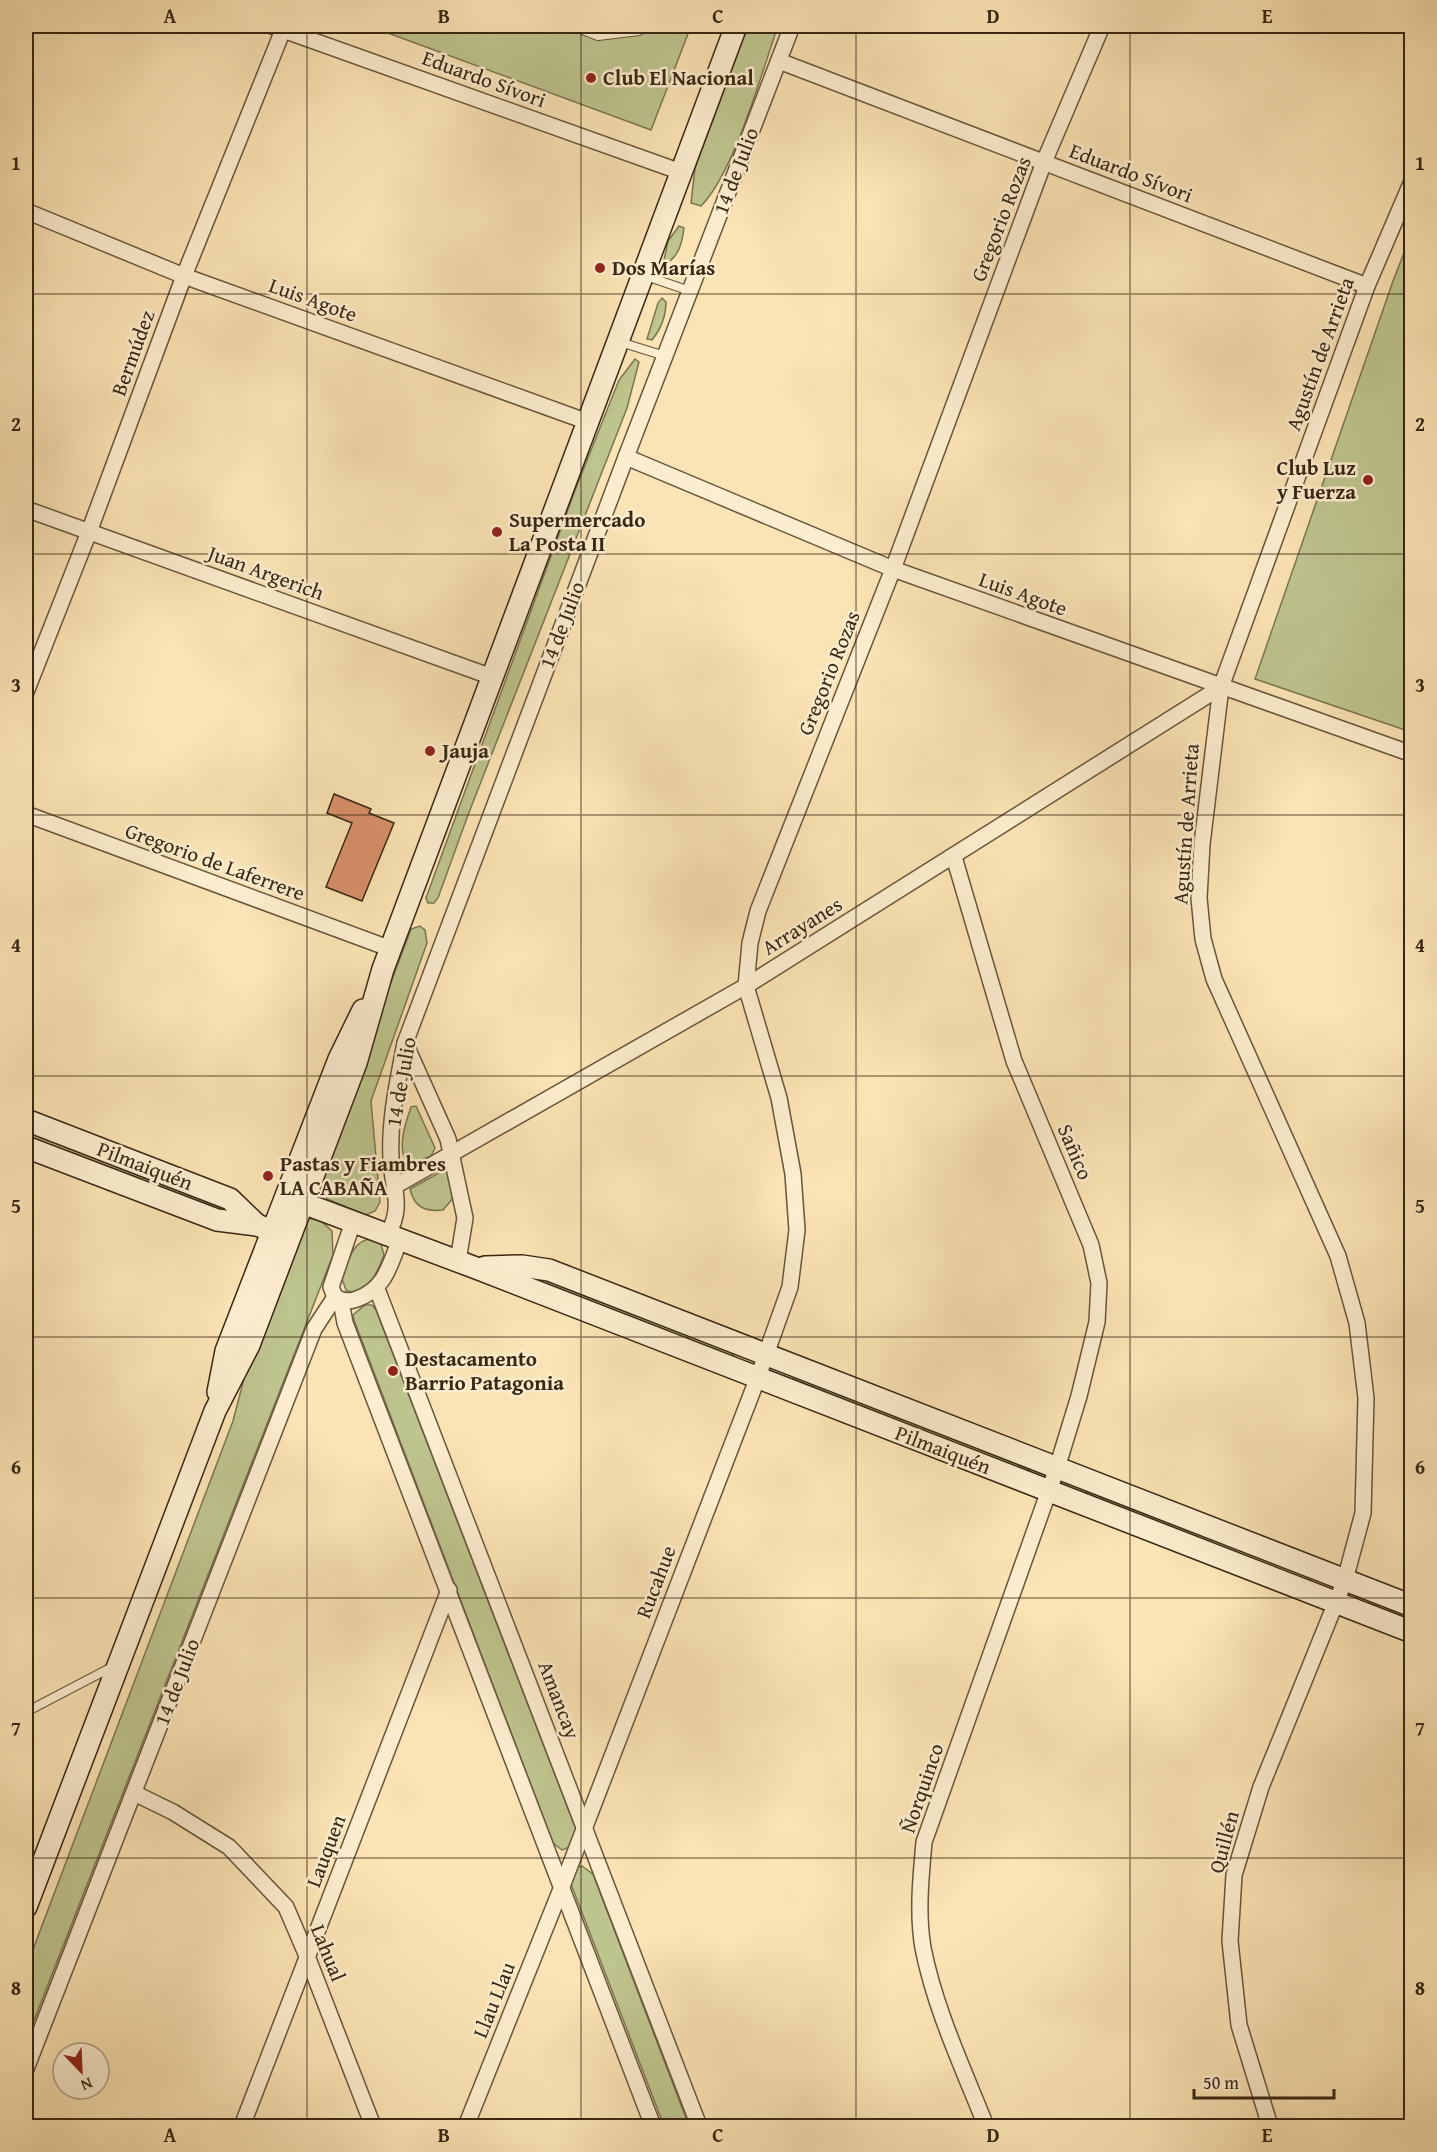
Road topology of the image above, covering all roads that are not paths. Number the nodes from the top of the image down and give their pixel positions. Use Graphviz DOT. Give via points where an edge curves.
graph roads {
  1 [pos="572,26"];
  2 [pos="644,26"];
  3 [pos="736,26"];
  4 [pos="792,26"];
  5 [pos="1102,26"];
  6 [pos="278,28"];
  7 [pos="779,61"];
  8 [pos="1044,162"];
  9 [pos="681,172"];
  10 [pos="1412,181"];
  11 [pos="26,211"];
  12 [pos="643,275"];
  13 [pos="184,276"];
  14 [pos="1367,286"];
  15 [pos="690,291"];
  16 [pos="618,341"];
  17 [pos="665,356"];
  18 [pos="588,422"];
  19 [pos="626,456"];
  20 [pos="26,509"];
  21 [pos="89,532"];
  22 [pos="893,569"];
  23 [pos="492,677"];
  24 [pos="1221,687"];
  25 [pos="26,692"];
  26 [pos="1412,754"];
  27 [pos="26,814"];
  28 [pos="954,857"];
  29 [pos="391,949"];
  30 [pos="746,986"];
  31 [pos="405,1043"];
  32 [pos="26,1120"];
  33 [pos="26,1147"];
  34 [pos="452,1155"];
  35 [pos="395,1186"];
  36 [pos="295,1200"];
  37 [pos="353,1222"];
  38 [pos="274,1231"];
  39 [pos="394,1237"];
  40 [pos="467,1264"];
  41 [pos="377,1289"];
  42 [pos="338,1299"];
  43 [pos="766,1355"];
  44 [pos="758,1377"];
  45 [pos="1057,1468"];
  46 [pos="1048,1491"];
  47 [pos="1345,1580"];
  48 [pos="449,1590"];
  49 [pos="1336,1603"];
  50 [pos="1412,1606"];
  51 [pos="1412,1632"];
  52 [pos="119,1664"];
  53 [pos="26,1712"];
  54 [pos="134,1793"];
  55 [pos="584,1825"];
  56 [pos="561,1889"];
  57 [pos="26,1907"];
  58 [pos="307,1956"];
  59 [pos="26,2069"];
  60 [pos="242,2127"];
  61 [pos="373,2127"];
  62 [pos="466,2127"];
  63 [pos="653,2127"];
  64 [pos="699,2127"];
  65 [pos="986,2127"];
  66 [pos="1270,2127"];
  1 -- 2 [label="lane" via="598,36"];
  3 -- 9 [label="main road"];
  4 -- 7 [label="street, 14 de Julio"];
  5 -- 8 [label="street, Gregorio Rozas"];
  6 -- 9 [label="street, Eduardo Sívori"];
  6 -- 13 [label="street, Bermúdez"];
  7 -- 8 [label="street, Eduardo Sívori"];
  7 -- 15 [label="street, 14 de Julio"];
  8 -- 14 [label="street, Eduardo Sívori"];
  8 -- 22 [label="street, Gregorio Rozas"];
  9 -- 12 [label="main road"];
  10 -- 14 [label="street, Agustín de Arrieta"];
  11 -- 13 [label="street, Luis Agote"];
  12 -- 15 [label="lane"];
  12 -- 16 [label="main road"];
  13 -- 18 [label="street, Luis Agote"];
  13 -- 21 [label="street, Bermúdez"];
  14 -- 24 [label="street, Agustín de Arrieta"];
  15 -- 17 [label="street, 14 de Julio"];
  16 -- 17 [label="lane"];
  16 -- 18 [label="main road"];
  17 -- 19 [label="street, 14 de Julio"];
  18 -- 23 [label="main road"];
  19 -- 22 [label="street, Luis Agote"];
  19 -- 31 [label="street, 14 de Julio"];
  20 -- 21 [label="street, Juan Argerich"];
  21 -- 23 [label="street, Juan Argerich"];
  21 -- 25 [label="street, Bermúdez"];
  22 -- 24 [label="street, Luis Agote"];
  22 -- 30 [label="street, Gregorio Rozas" via="758,911"];
  23 -- 29 [label="main road"];
  24 -- 26 [label="street, Luis Agote"];
  24 -- 28 [label="street, Arrayanes"];
  24 -- 47 [label="street, Agustín de Arrieta" via="1202,844 1199,898 1203,939 1214,979 1338,1256 1357,1323 1366,1398 1363,1513"];
  27 -- 29 [label="street, Gregorio de Laferrere"];
  28 -- 30 [label="street, Arrayanes"];
  28 -- 45 [label="street, Sañico" via="1014,1061 1091,1245 1099,1283 1097,1322"];
  29 -- 36 [label="main road" via="345,1044"];
  30 -- 34 [label="street, Arrayanes"];
  30 -- 43 [label="street, Gregorio Rozas" via="779,1098 793,1174 796,1219 790,1287"];
  31 -- 34 [label="street"];
  31 -- 35 [label="street, 14 de Julio" via="394,1103 391,1158"];
  32 -- 38 [label="main road, Pilmaiquén" via="230,1198"];
  33 -- 38 [label="main road, Pilmaiquén" via="218,1220"];
  34 -- 35 [label="street, Arrayanes"];
  34 -- 40 [label="street" via="465,1218"];
  35 -- 39 [label="street, 14 de Julio"];
  36 -- 37 [label="main road, Pilmaiquén"];
  36 -- 38 [label="main road"];
  37 -- 39 [label="main road, Pilmaiquén"];
  37 -- 42 [label="street" via="333,1276 331,1287"];
  38 -- 52 [label="main road" via="226,1351 215,1411"];
  39 -- 40 [label="main road, Pilmaiquén"];
  39 -- 41 [label="street, 14 de Julio" via="384,1279"];
  40 -- 43 [label="main road, Pilmaiquén" via="549,1270"];
  40 -- 44 [label="main road, Pilmaiquén"];
  41 -- 42 [label="street" via="352,1301"];
  41 -- 55 [label="street, Amancay"];
  42 -- 48 [label="street"];
  42 -- 54 [label="street, 14 de Julio" via="314,1329"];
  43 -- 44 [label="street, Rucahue"];
  43 -- 45 [label="main road, Pilmaiquén"];
  44 -- 46 [label="main road, Pilmaiquén"];
  44 -- 55 [label="street, Rucahue"];
  45 -- 46 [label="street, Ñorquinco"];
  45 -- 47 [label="main road, Pilmaiquén"];
  46 -- 49 [label="main road, Pilmaiquén"];
  46 -- 65 [label="street, Ñorquinco" via="924,1842 920,1897 923,1946 935,1995"];
  47 -- 49 [label="street, Quillén"];
  47 -- 50 [label="main road, Pilmaiquén"];
  48 -- 56 [label="street"];
  48 -- 58 [label="street, Lauquen"];
  49 -- 51 [label="main road, Pilmaiquén"];
  49 -- 66 [label="street, Quillén" via="1261,1787 1234,1875 1230,1941 1239,2025"];
  52 -- 53 [label="lane"];
  52 -- 57 [label="main road"];
  54 -- 58 [label="street, Lahual" via="229,1847 286,1908"];
  54 -- 59 [label="street, 14 de Julio"];
  55 -- 56 [label="street, Rucahue"];
  55 -- 64 [label="street, Amancay"];
  56 -- 62 [label="street, Llau Llau"];
  56 -- 63 [label="street"];
  58 -- 60 [label="street, Lauquen"];
  58 -- 61 [label="street, Lahual"];
}
